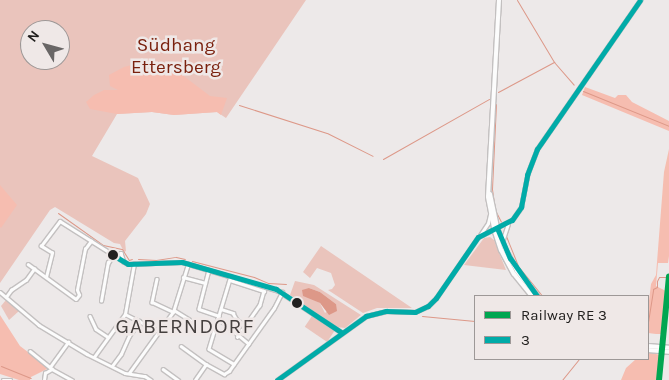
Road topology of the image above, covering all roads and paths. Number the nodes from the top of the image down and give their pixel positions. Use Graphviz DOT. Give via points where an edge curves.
graph roads {
  1 [pos="499,0"];
  2 [pos="640,0"];
  3 [pos="489,182"];
  4 [pos="490,214"];
  5 [pos="509,222"];
  6 [pos="496,229"];
  7 [pos="480,236"];
  8 [pos="92,241"];
  9 [pos="502,242"];
  10 [pos="113,255"];
  11 [pos="124,262"];
  12 [pos="28,264"];
  13 [pos="134,264"];
  14 [pos="188,264"];
  15 [pos="34,269"];
  16 [pos="209,270"];
  17 [pos="231,276"];
  18 [pos="46,277"];
  19 [pos="183,277"];
  20 [pos="157,279"];
  21 [pos="230,280"];
  22 [pos="205,283"];
  23 [pos="0,292"];
  24 [pos="282,292"];
  25 [pos="531,295"];
  26 [pos="537,295"];
  27 [pos="6,297"];
  28 [pos="101,301"];
  29 [pos="221,309"];
  30 [pos="173,311"];
  31 [pos="125,314"];
  32 [pos="90,316"];
  33 [pos="219,317"];
  34 [pos="190,320"];
  35 [pos="140,321"];
  36 [pos="245,325"];
  37 [pos="159,331"];
  38 [pos="341,332"];
  39 [pos="108,337"];
  40 [pos="238,337"];
  41 [pos="68,342"];
  42 [pos="248,344"];
  43 [pos="181,346"];
  44 [pos="649,348"];
  45 [pos="649,348"];
  46 [pos="669,348"];
  47 [pos="30,351"];
  48 [pos="669,352"];
  49 [pos="94,357"];
  50 [pos="206,364"];
  51 [pos="234,364"];
  52 [pos="112,367"];
  53 [pos="51,368"];
  54 [pos="163,369"];
  55 [pos="129,374"];
  56 [pos="135,375"];
  57 [pos="4,379"];
  58 [pos="11,380"];
  59 [pos="44,380"];
  60 [pos="72,380"];
  61 [pos="134,380"];
  62 [pos="151,380"];
  63 [pos="178,380"];
  64 [pos="195,380"];
  65 [pos="277,380"];
  1 -- 3 [label="main road"];
  2 -- 5 [label="street" via="537,149 529,168 521,206"];
  3 -- 4 [label="main road"];
  3 -- 6 [label="main road"];
  4 -- 6 [label="main road"];
  4 -- 7 [label="street"];
  5 -- 6 [label="street"];
  5 -- 9 [label="street"];
  6 -- 7 [label="street"];
  6 -- 9 [label="main road"];
  6 -- 25 [label="main road" via="506,261"];
  7 -- 38 [label="street" via="428,306 415,312 386,311 366,316"];
  8 -- 10 [label="street"];
  8 -- 18 [label="street" via="85,249 77,298"];
  8 -- 18 [label="street" via="62,222 57,223 40,247 52,252"];
  9 -- 26 [label="main road" via="517,271"];
  10 -- 11 [label="street"];
  10 -- 11 [label="street" via="121,253"];
  10 -- 28 [label="street" via="108,263"];
  11 -- 13 [label="street"];
  12 -- 15 [label="street"];
  13 -- 14 [label="street"];
  13 -- 31 [label="street"];
  14 -- 16 [label="street"];
  14 -- 19 [label="street"];
  15 -- 18 [label="street"];
  15 -- 27 [label="street"];
  16 -- 17 [label="street"];
  16 -- 22 [label="street"];
  17 -- 21 [label="street"];
  17 -- 24 [label="street"];
  19 -- 22 [label="street"];
  19 -- 30 [label="street"];
  20 -- 30 [label="street" via="152,302"];
  21 -- 29 [label="street"];
  21 -- 36 [label="street" via="264,291 260,305"];
  22 -- 33 [label="street" via="199,309"];
  23 -- 27 [label="street"];
  24 -- 38 [label="street"];
  24 -- 42 [label="street"];
  27 -- 41 [label="street" via="39,325"];
  29 -- 33 [label="street"];
  29 -- 36 [label="street" via="233,313 236,320"];
  30 -- 34 [label="street"];
  30 -- 37 [label="street"];
  31 -- 35 [label="street"];
  31 -- 39 [label="street"];
  32 -- 39 [label="street" via="96,328"];
  33 -- 40 [label="street"];
  33 -- 51 [label="street" via="209,349"];
  35 -- 37 [label="street"];
  35 -- 52 [label="street"];
  36 -- 40 [label="street"];
  37 -- 55 [label="street"];
  38 -- 65 [label="street"];
  39 -- 49 [label="street"];
  40 -- 42 [label="street"];
  41 -- 49 [label="street"];
  41 -- 53 [label="street"];
  42 -- 51 [label="street"];
  43 -- 50 [label="street"];
  44 -- 46 [label="main road"];
  45 -- 48 [label="main road"];
  47 -- 53 [label="street"];
  49 -- 52 [label="street"];
  50 -- 51 [label="street" via="222,373 227,373"];
  50 -- 64 [label="street"];
  52 -- 55 [label="street"];
  53 -- 59 [label="street" via="45,373"];
  53 -- 60 [label="street"];
  54 -- 63 [label="street"];
  55 -- 56 [label="street"];
  56 -- 61 [label="street"];
  56 -- 62 [label="street"];
  57 -- 58 [label="street"];
}
